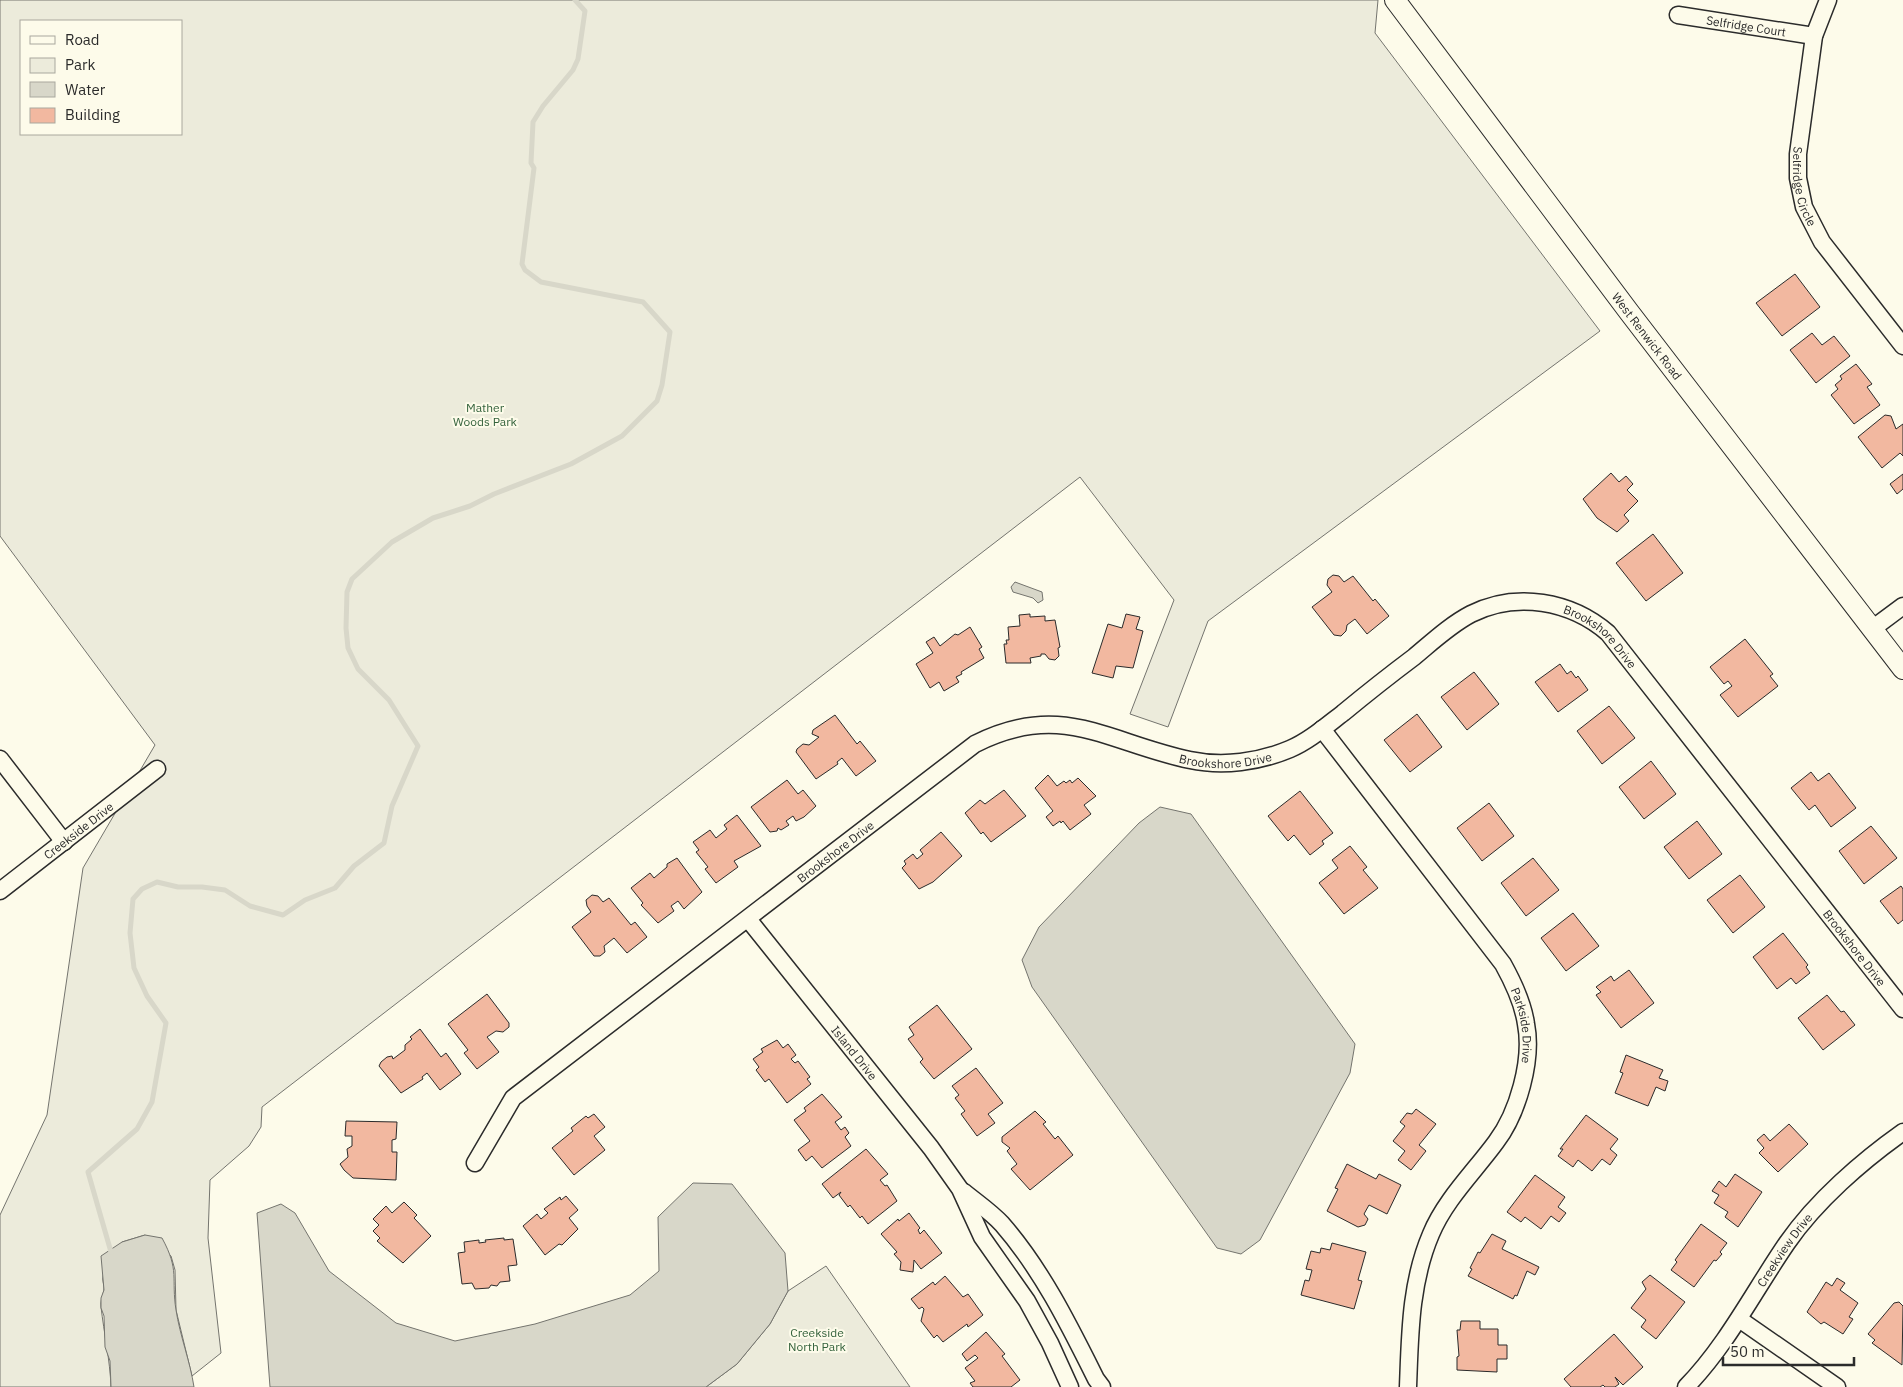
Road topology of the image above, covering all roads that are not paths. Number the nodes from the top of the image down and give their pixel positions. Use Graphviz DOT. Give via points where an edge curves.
graph roads {
  1 [pos="1395,0"];
  2 [pos="1828,0"];
  3 [pos="1678,15"];
  4 [pos="1814,36"];
  5 [pos="1903,346"];
  6 [pos="1903,606"];
  7 [pos="1872,629"];
  8 [pos="1900,658"];
  9 [pos="1322,729"];
  10 [pos="0,759"];
  11 [pos="157,769"];
  12 [pos="64,842"];
  13 [pos="0,892"];
  14 [pos="748,919"];
  15 [pos="1903,1008"];
  16 [pos="1903,1132"];
  17 [pos="475,1163"];
  18 [pos="960,1188"];
  19 [pos="1739,1319"];
  20 [pos="1070,1387"];
  21 [pos="1102,1387"];
  22 [pos="1408,1387"];
  23 [pos="1686,1387"];
  24 [pos="1837,1387"];
  1 -- 7 [label="street, West Renwick Road"];
  2 -- 4 [label="street, Selfridge Circle"];
  3 -- 4 [label="street, Selfridge Court"];
  4 -- 5 [label="street, Selfridge Circle" via="1798,154 1798,178 1804,207 1822,242"];
  6 -- 7 [label="street"];
  7 -- 8 [label="street, West Renwick Road"];
  9 -- 14 [label="street, Brookshore Drive" via="1278,754 1226,763 1191,761 1071,726 1036,726 1005,732 962,752"];
  9 -- 15 [label="street, Brookshore Drive" via="1456,623 1482,609 1524,601 1544,602 1580,613 1595,622 1621,647"];
  9 -- 22 [label="street, Parkside Drive" via="1503,964 1527,1024 1526,1074 1517,1104 1498,1140 1456,1192 1428,1241 1410,1314"];
  10 -- 12 [label="street"];
  11 -- 12 [label="street, Creekside Drive"];
  12 -- 13 [label="street, Creekside Drive"];
  14 -- 17 [label="street, Brookshore Drive" via="513,1098"];
  14 -- 18 [label="street, Island Drive"];
  16 -- 19 [label="street, Creekview Drive" via="1833,1190 1788,1241"];
  18 -- 20 [label="street, Island Drive" via="982,1237 1027,1301"];
  18 -- 21 [label="street, Island Drive" via="1001,1223 1036,1271 1066,1317"];
  19 -- 23 [label="street, Creekview Drive"];
  19 -- 24 [label="street"];
}
